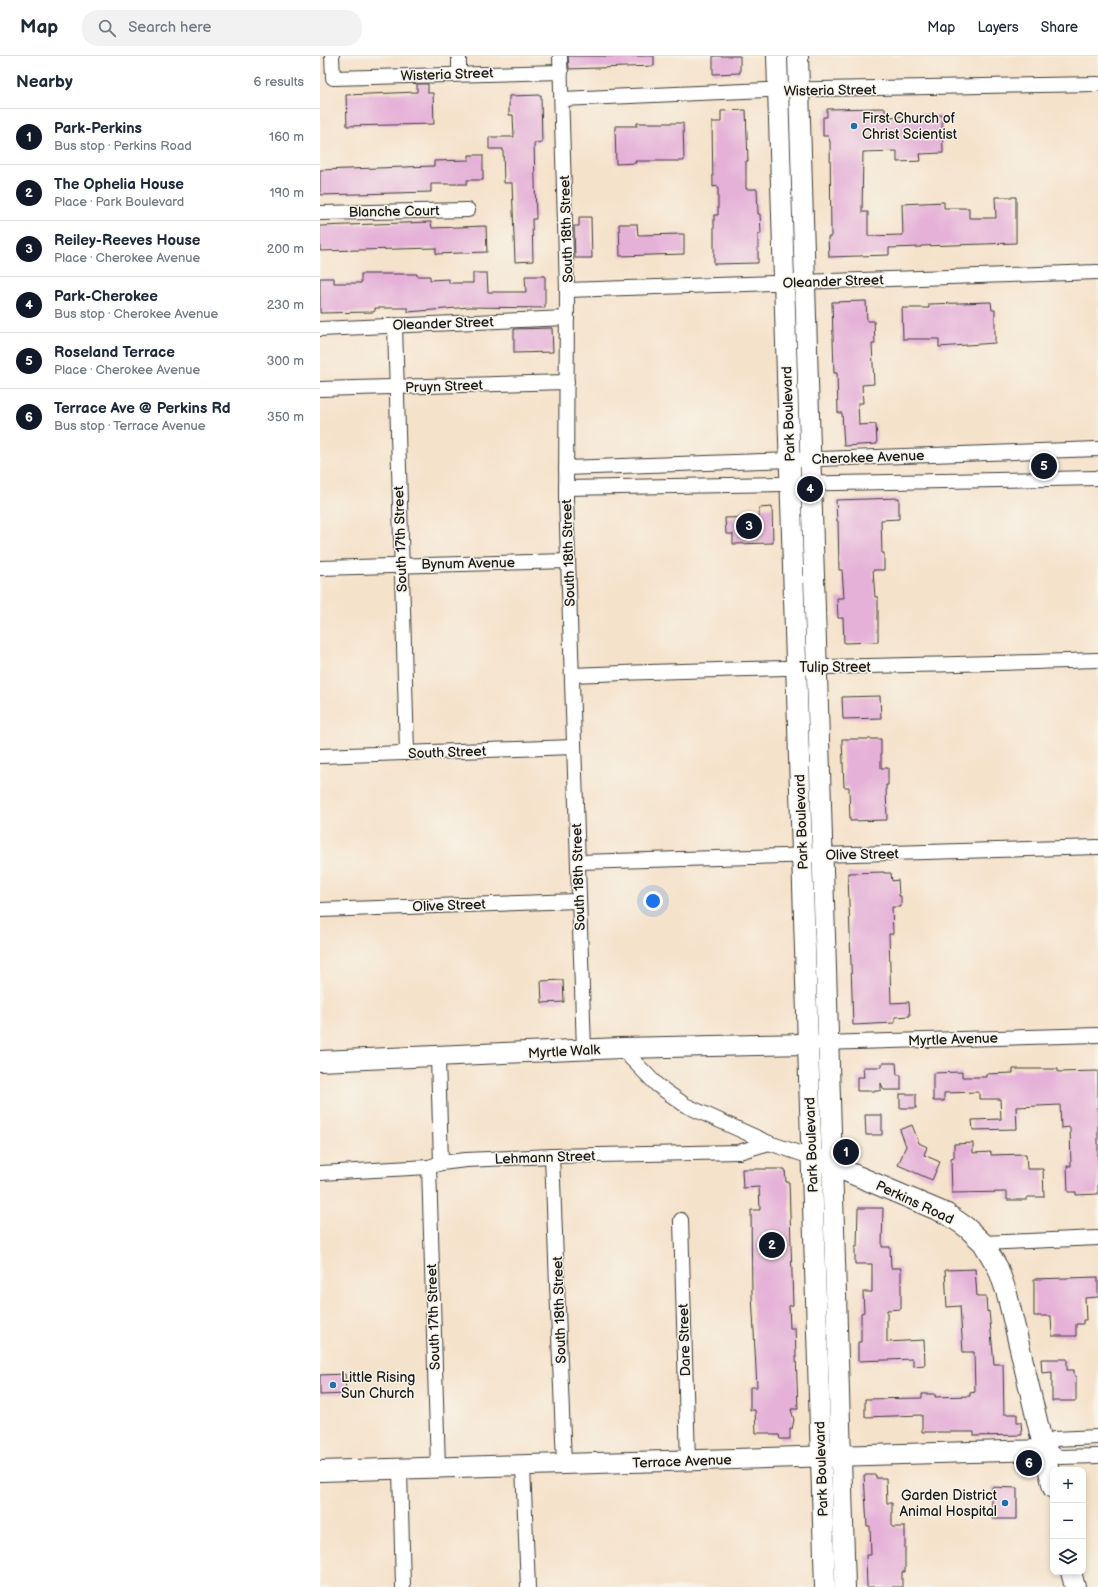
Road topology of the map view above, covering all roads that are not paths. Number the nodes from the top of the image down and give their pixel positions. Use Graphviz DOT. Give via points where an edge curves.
graph roads {
  1 [pos="332,56"];
  2 [pos="459,56"];
  3 [pos="560,56"];
  4 [pos="777,56"];
  5 [pos="798,56"];
  6 [pos="561,72"];
  7 [pos="459,74"];
  8 [pos="1098,84"];
  9 [pos="778,90"];
  10 [pos="799,90"];
  11 [pos="562,99"];
  12 [pos="468,210"];
  13 [pos="320,213"];
  14 [pos="1098,272"];
  15 [pos="805,281"];
  16 [pos="784,282"];
  17 [pos="567,290"];
  18 [pos="567,318"];
  19 [pos="395,324"];
  20 [pos="320,328"];
  21 [pos="567,382"];
  22 [pos="396,388"];
  23 [pos="320,389"];
  24 [pos="1098,449"];
  25 [pos="811,459"];
  26 [pos="790,460"];
  27 [pos="566,468"];
  28 [pos="1098,478"];
  29 [pos="790,484"];
  30 [pos="811,484"];
  31 [pos="566,488"];
  32 [pos="568,561"];
  33 [pos="400,565"];
  34 [pos="320,568"];
  35 [pos="1098,660"];
  36 [pos="796,667"];
  37 [pos="817,667"];
  38 [pos="572,675"];
  39 [pos="574,747"];
  40 [pos="407,753"];
  41 [pos="320,756"];
  42 [pos="1098,847"];
  43 [pos="823,855"];
  44 [pos="802,856"];
  45 [pos="578,862"];
  46 [pos="578,901"];
  47 [pos="320,910"];
  48 [pos="1098,1035"];
  49 [pos="828,1043"];
  50 [pos="808,1044"];
  51 [pos="621,1048"];
  52 [pos="584,1050"];
  53 [pos="438,1057"];
  54 [pos="320,1061"];
  55 [pos="769,1143"];
  56 [pos="552,1156"];
  57 [pos="811,1157"];
  58 [pos="435,1165"];
  59 [pos="832,1165"];
  60 [pos="320,1173"];
  61 [pos="681,1220"];
  62 [pos="1098,1238"];
  63 [pos="983,1243"];
  64 [pos="1098,1437"];
  65 [pos="1044,1450"];
  66 [pos="841,1455"];
  67 [pos="821,1456"];
  68 [pos="1098,1456"];
  69 [pos="688,1461"];
  70 [pos="564,1464"];
  71 [pos="523,1466"];
  72 [pos="438,1468"];
  73 [pos="400,1469"];
  74 [pos="320,1471"];
  75 [pos="1050,1475"];
  76 [pos="1073,1575"];
  77 [pos="403,1587"];
  78 [pos="528,1587"];
  79 [pos="825,1587"];
  80 [pos="846,1587"];
  81 [pos="1075,1587"];
  1 -- 7 [label="street, Wisteria Street" via="333,78"];
  2 -- 7 [label="street"];
  3 -- 6 [label="street, South 18th Street"];
  4 -- 9 [label="street, Park Boulevard"];
  5 -- 10 [label="street"];
  6 -- 7 [label="street, Wisteria Street"];
  6 -- 11 [label="street, South 18th Street"];
  8 -- 10 [label="street, Wisteria Street"];
  9 -- 10 [label="street, Wisteria Street"];
  9 -- 11 [label="street, Wisteria Street"];
  9 -- 16 [label="street, Park Boulevard"];
  10 -- 15 [label="street"];
  11 -- 17 [label="street, South 18th Street"];
  12 -- 13 [label="street, Blanche Court"];
  14 -- 15 [label="street, Oleander Street"];
  15 -- 16 [label="street, Oleander Street"];
  15 -- 25 [label="street"];
  16 -- 17 [label="street, Oleander Street"];
  16 -- 26 [label="street, Park Boulevard"];
  17 -- 18 [label="street, South 18th Street"];
  18 -- 19 [label="street, Oleander Street"];
  18 -- 21 [label="street, South 18th Street"];
  19 -- 20 [label="street, Oleander Street"];
  19 -- 22 [label="street, South 17th Street"];
  21 -- 22 [label="street, Pruyn Street"];
  21 -- 27 [label="street, South 18th Street"];
  22 -- 23 [label="street, Pruyn Street"];
  22 -- 33 [label="street, South 17th Street"];
  24 -- 25 [label="street, Cherokee Avenue"];
  25 -- 26 [label="street, Cherokee Avenue"];
  25 -- 30 [label="street"];
  26 -- 27 [label="street, Cherokee Avenue"];
  26 -- 29 [label="street, Park Boulevard"];
  27 -- 31 [label="street, South 18th Street"];
  28 -- 30 [label="street, Cherokee Avenue"];
  29 -- 30 [label="street, Cherokee Avenue"];
  29 -- 31 [label="street, Cherokee Avenue"];
  29 -- 36 [label="street, Park Boulevard"];
  30 -- 37 [label="street"];
  31 -- 32 [label="street, South 18th Street"];
  32 -- 33 [label="street, Bynum Avenue"];
  32 -- 38 [label="street, South 18th Street"];
  33 -- 34 [label="street, Bynum Avenue"];
  33 -- 40 [label="street, South 17th Street"];
  35 -- 37 [label="street, Tulip Street"];
  36 -- 37 [label="street, Tulip Street"];
  36 -- 38 [label="street, Tulip Street"];
  36 -- 44 [label="street, Park Boulevard"];
  37 -- 43 [label="street"];
  38 -- 39 [label="street, South 18th Street"];
  39 -- 40 [label="street, South Street"];
  39 -- 45 [label="street, South 18th Street"];
  40 -- 41 [label="street, South Street"];
  42 -- 43 [label="street, Olive Street"];
  43 -- 44 [label="street, Olive Street"];
  43 -- 49 [label="street"];
  44 -- 45 [label="street, Olive Street"];
  44 -- 50 [label="street, Park Boulevard"];
  45 -- 46 [label="street, South 18th Street"];
  46 -- 47 [label="street, Olive Street"];
  46 -- 52 [label="street, South 18th Street"];
  48 -- 49 [label="street, Myrtle Avenue"];
  49 -- 50 [label="street, Myrtle Avenue"];
  49 -- 59 [label="street"];
  50 -- 51 [label="street, Myrtle Walk"];
  50 -- 57 [label="street, Park Boulevard"];
  51 -- 52 [label="street, Myrtle Walk"];
  51 -- 55 [label="street, Perkins Road" via="657,1085 685,1105"];
  52 -- 53 [label="street, Myrtle Walk"];
  53 -- 54 [label="street, Myrtle Walk"];
  53 -- 58 [label="street, South 17th Street"];
  55 -- 56 [label="street, Lehmann Street" via="739,1152"];
  55 -- 57 [label="street, Perkins Road"];
  56 -- 58 [label="street, Lehmann Street" via="466,1160"];
  56 -- 70 [label="street, South 18th Street"];
  57 -- 59 [label="street, Perkins Road"];
  57 -- 67 [label="street, Park Boulevard"];
  58 -- 60 [label="street, Lehmann Street"];
  58 -- 72 [label="street, South 17th Street"];
  59 -- 63 [label="street, Perkins Road" via="947,1214"];
  59 -- 66 [label="street"];
  61 -- 69 [label="street, Dare Street"];
  62 -- 63 [label="street"];
  63 -- 65 [label="street, Perkins Road" via="998,1268 1007,1294"];
  64 -- 65 [label="street" via="1054,1439"];
  65 -- 66 [label="street, Terrace Avenue"];
  65 -- 68 [label="street, Terrace Avenue" via="1060,1457"];
  65 -- 75 [label="street, Perkins Road"];
  66 -- 67 [label="street, Terrace Avenue"];
  66 -- 80 [label="street"];
  67 -- 69 [label="street, Terrace Avenue"];
  67 -- 79 [label="street, Park Boulevard"];
  69 -- 70 [label="street, Terrace Avenue"];
  70 -- 71 [label="street, Terrace Avenue"];
  71 -- 72 [label="street, Terrace Avenue"];
  71 -- 78 [label="street"];
  72 -- 73 [label="street, Terrace Avenue"];
  73 -- 74 [label="street, Terrace Avenue"];
  73 -- 77 [label="street"];
  76 -- 81 [label="street"];
}
